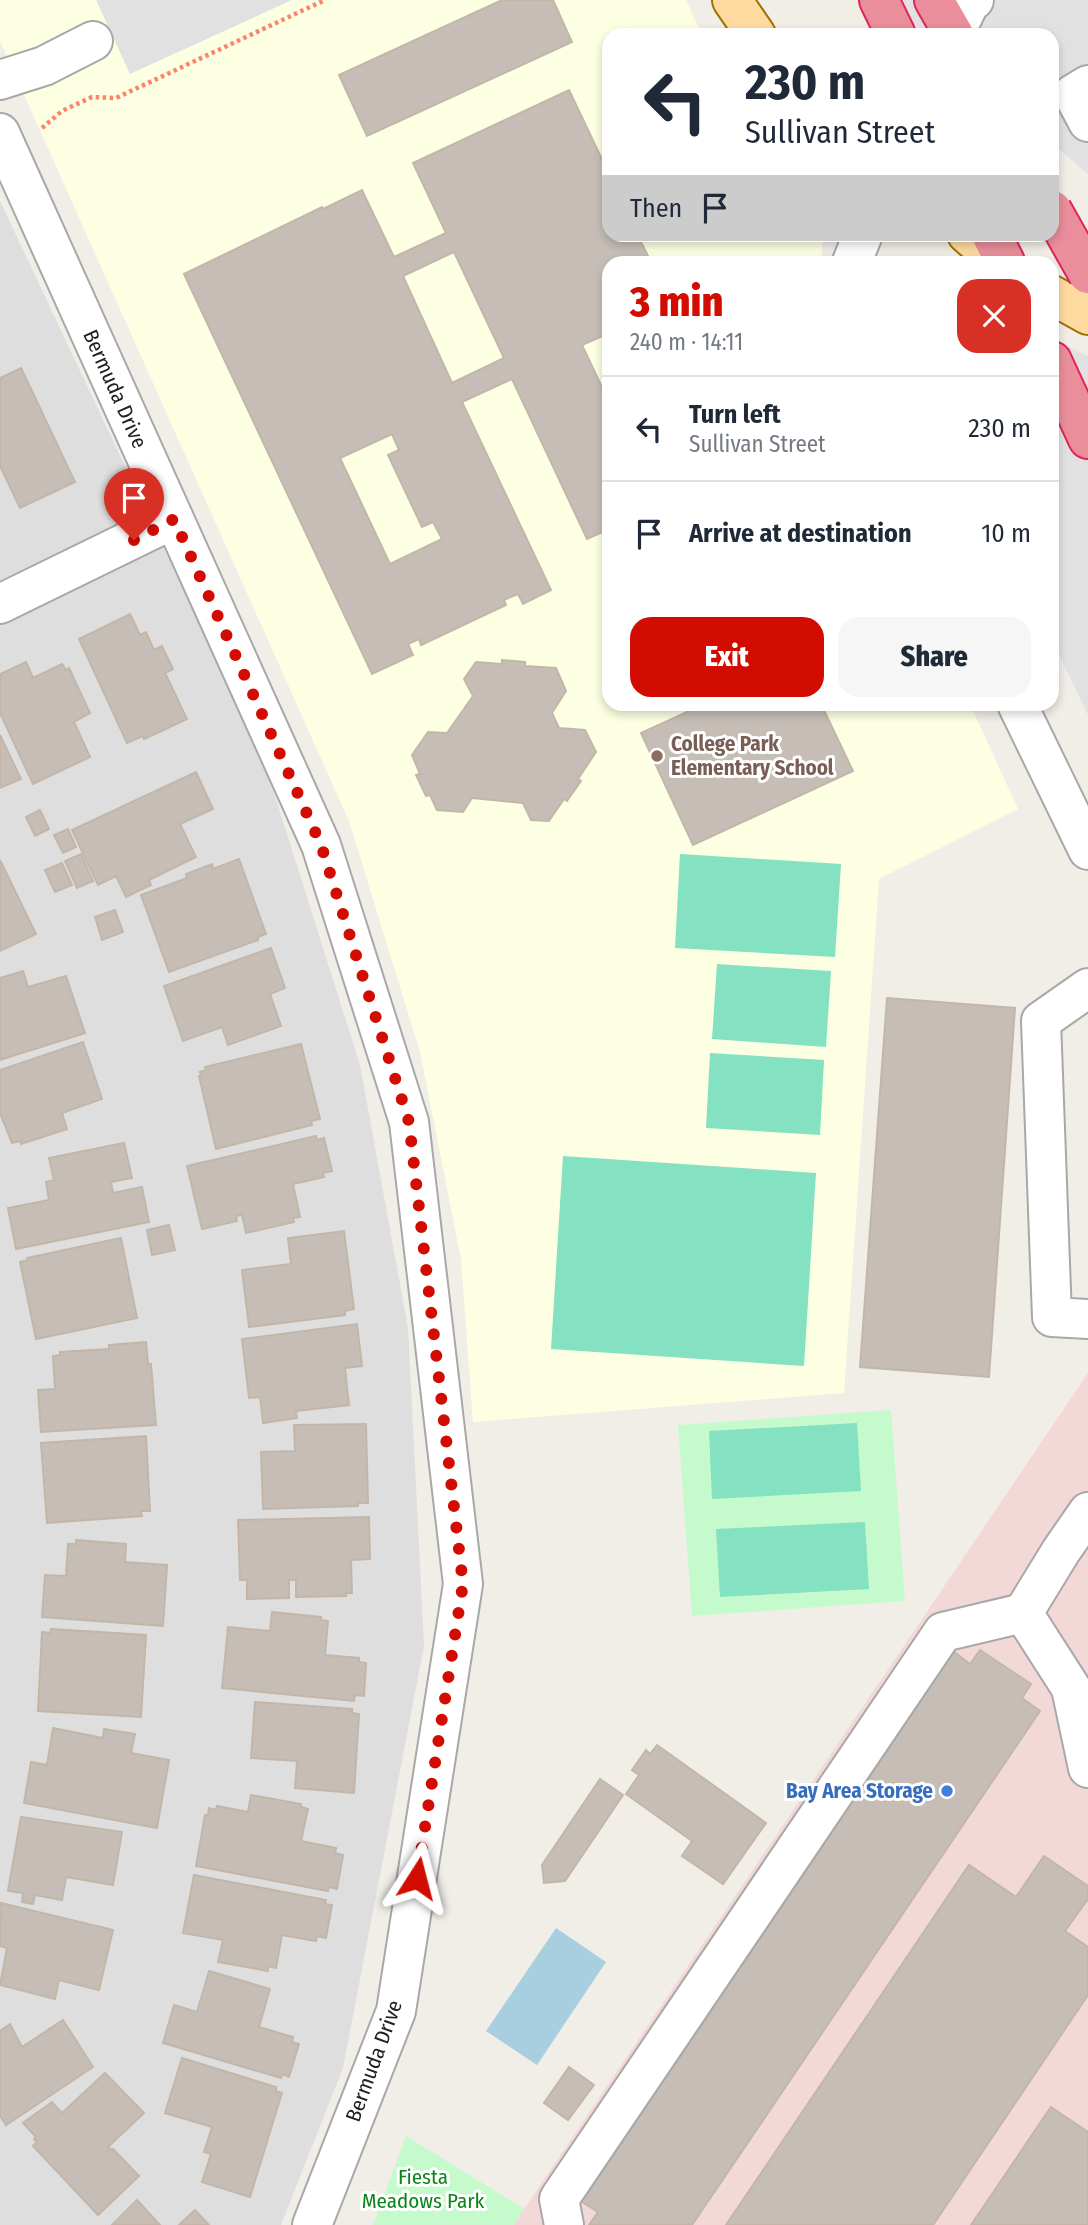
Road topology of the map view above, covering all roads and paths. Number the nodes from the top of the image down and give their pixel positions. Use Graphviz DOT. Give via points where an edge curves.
graph roads {
  1 [pos="325,0"];
  2 [pos="732,0"];
  3 [pos="879,0"];
  4 [pos="313,3"];
  5 [pos="751,28"];
  6 [pos="893,28"];
  7 [pos="93,41"];
  8 [pos="0,80"];
  9 [pos="1088,85"];
  10 [pos="1088,122"];
  11 [pos="5,144"];
  12 [pos="1059,222"];
  13 [pos="1059,228"];
  14 [pos="977,242"];
  15 [pos="1088,246"];
  16 [pos="994,256"];
  17 [pos="1088,274"];
  18 [pos="1059,299"];
  19 [pos="1088,315"];
  20 [pos="1059,377"];
  21 [pos="1083,427"];
  22 [pos="174,519"];
  23 [pos="0,604"];
  24 [pos="1020,711"];
  25 [pos="1088,850"];
  26 [pos="1088,988"];
  27 [pos="1088,1319"];
  28 [pos="1088,1512"];
  29 [pos="1023,1613"];
  30 [pos="1088,1768"];
  31 [pos="562,2212"];
  32 [pos="313,2225"];
  1 -- 4 [label="path"];
  2 -- 5 [label="main road"];
  3 -- 6 [label="highway"];
  4 -- 11 [label="path" via="116,98 92,97"];
  7 -- 8 [label="street" via="44,66"];
  9 -- 10 [label="street" via="1073,94"];
  11 -- 22 [label="street, Bermuda Drive"];
  12 -- 17 [label="highway, bridge"];
  13 -- 15 [label="main road"];
  14 -- 16 [label="main road"];
  18 -- 19 [label="main road"];
  20 -- 21 [label="highway"];
  22 -- 23 [label="street"];
  22 -- 32 [label="street, Bermuda Drive" via="321,845 409,1122 463,1584 396,2011"];
  24 -- 25 [label="street"];
  26 -- 27 [label="street" via="1041,1021 1052,1317"];
  28 -- 29 [label="street"];
  29 -- 30 [label="street" via="1071,1688"];
  29 -- 31 [label="street" via="943,1632"];
}
